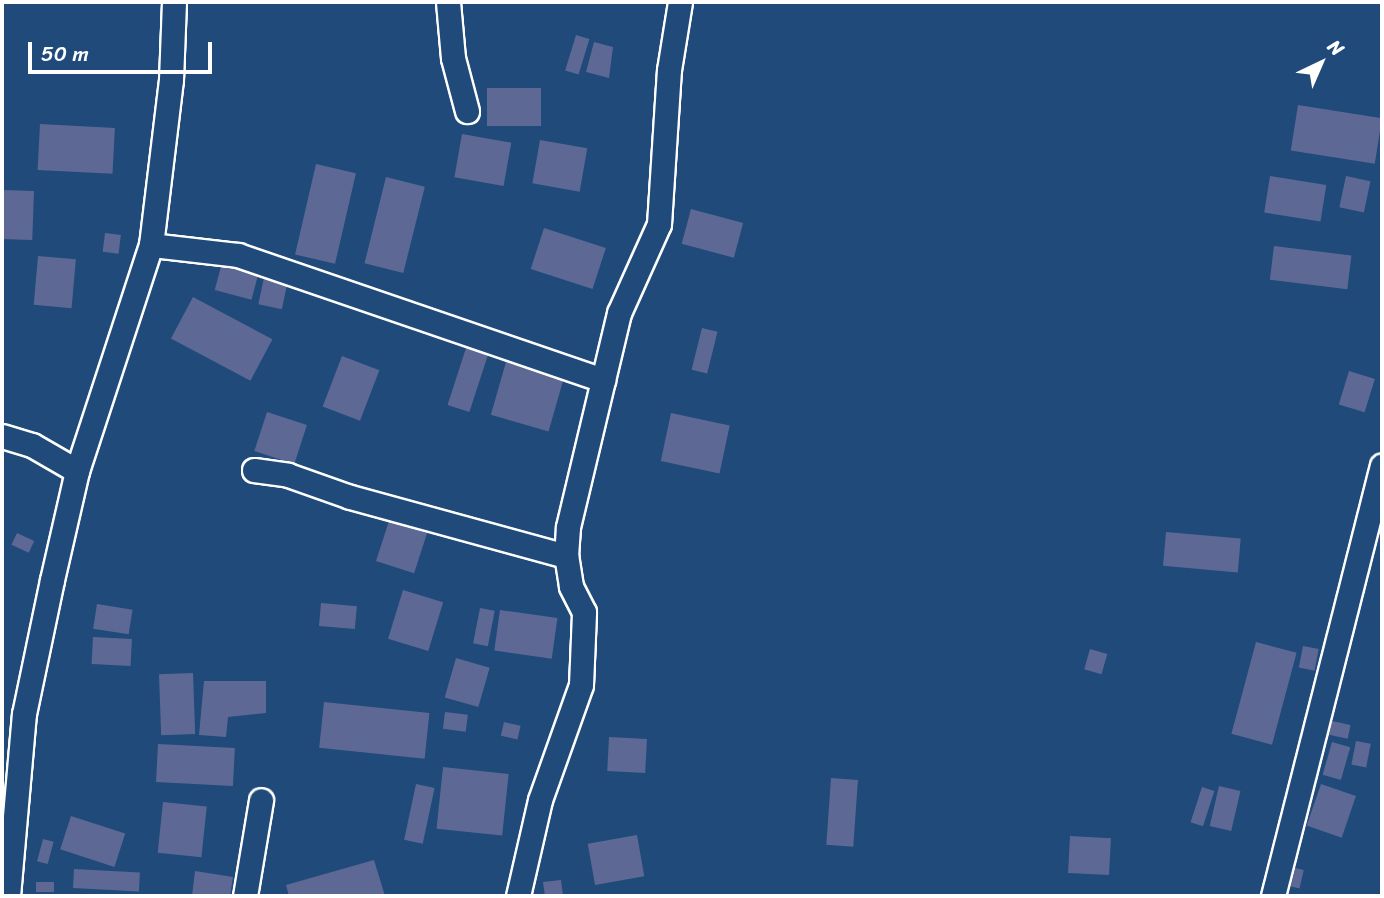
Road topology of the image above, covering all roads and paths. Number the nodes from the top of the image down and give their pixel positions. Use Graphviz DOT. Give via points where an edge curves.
graph roads {
  1 [pos="174,2"];
  2 [pos="448,2"];
  3 [pos="680,2"];
  4 [pos="467,111"];
  5 [pos="151,245"];
  6 [pos="603,380"];
  7 [pos="2,436"];
  8 [pos="1382,466"];
  9 [pos="254,470"];
  10 [pos="77,471"];
  11 [pos="566,556"];
  12 [pos="13,713"];
  13 [pos="261,800"];
  14 [pos="8,896"];
  15 [pos="245,896"];
  16 [pos="518,896"];
  17 [pos="1273,896"];
  1 -- 5 [label="street" via="171,80"];
  2 -- 4 [label="street" via="453,58"];
  3 -- 6 [label="street" via="669,70 659,224 619,313"];
  5 -- 6 [label="street" via="238,255"];
  5 -- 10 [label="street"];
  6 -- 11 [label="street" via="568,527"];
  7 -- 10 [label="street" via="32,445"];
  8 -- 17 [label="street"];
  9 -- 11 [label="street" via="288,475 350,497"];
  10 -- 12 [label="street"];
  11 -- 16 [label="street" via="571,586 584,612 581,685 540,800"];
  12 -- 14 [label="street"];
  13 -- 15 [label="street"];
}
